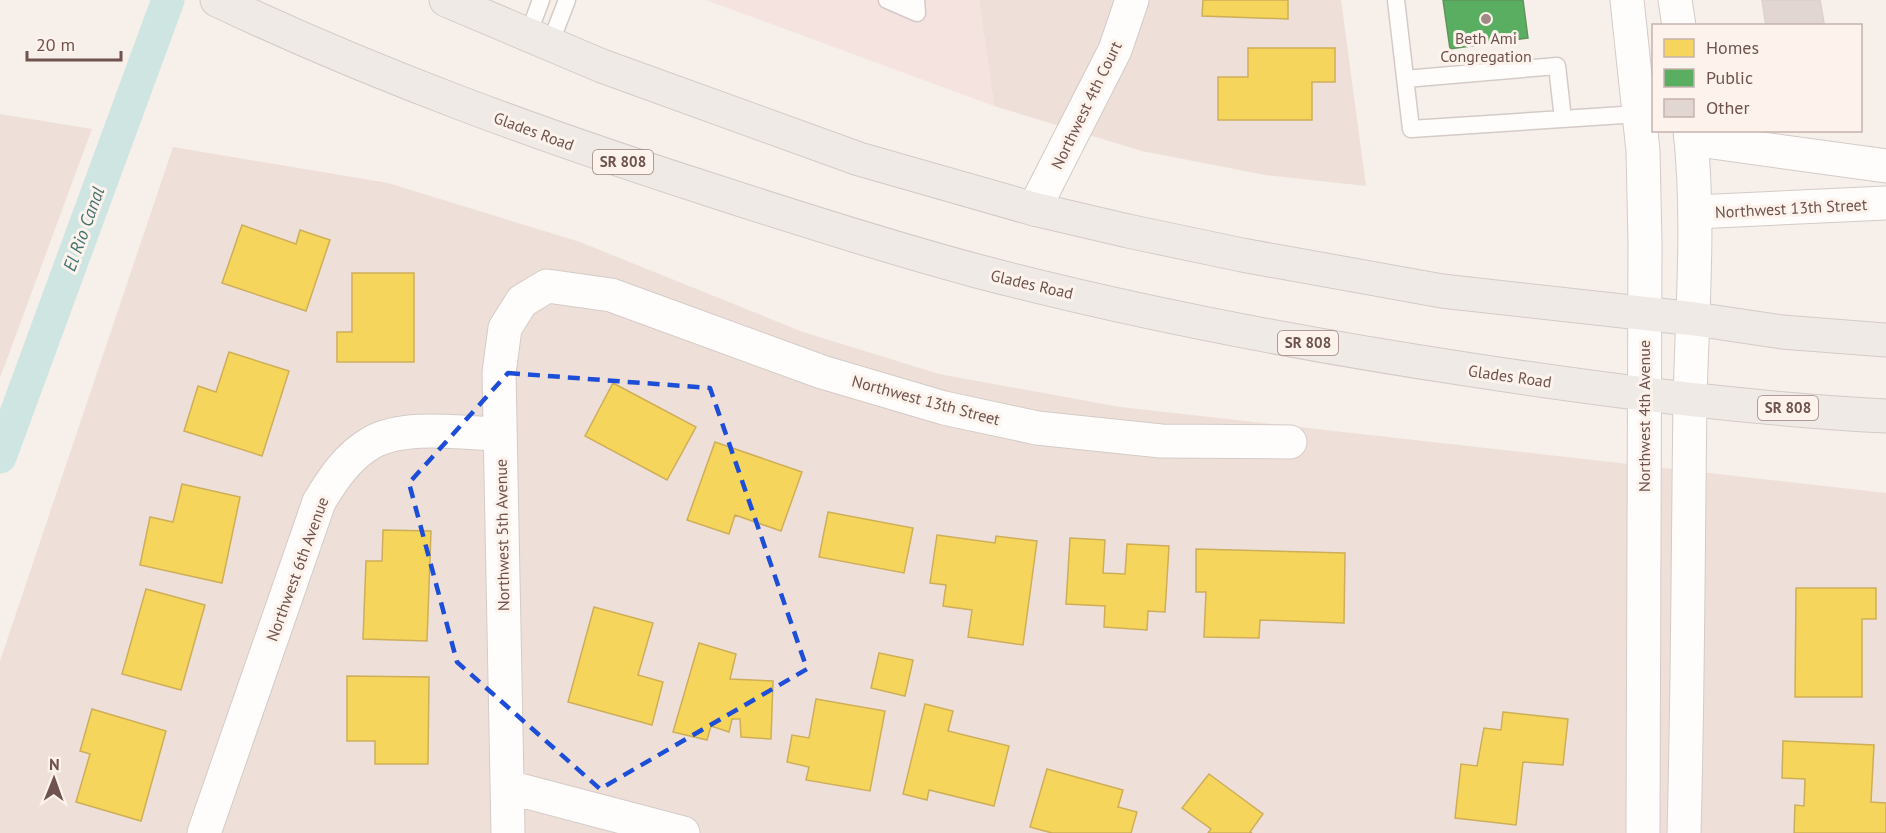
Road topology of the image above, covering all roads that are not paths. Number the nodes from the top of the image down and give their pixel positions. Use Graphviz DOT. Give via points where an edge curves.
graph roads {
  1 [pos="217,0"];
  2 [pos="446,0"];
  3 [pos="541,0"];
  4 [pos="567,0"];
  5 [pos="887,0"];
  6 [pos="916,0"];
  7 [pos="1132,0"];
  8 [pos="1395,0"];
  9 [pos="1627,0"];
  10 [pos="1675,0"];
  11 [pos="1679,24"];
  12 [pos="539,39"];
  13 [pos="1405,79"];
  14 [pos="1638,114"];
  15 [pos="1563,119"];
  16 [pos="1690,135"];
  17 [pos="1886,166"];
  18 [pos="1886,203"];
  19 [pos="1034,209"];
  20 [pos="1695,212"];
  21 [pos="577,289"];
  22 [pos="1644,314"];
  23 [pos="1695,319"];
  24 [pos="1886,340"];
  25 [pos="1644,395"];
  26 [pos="1690,399"];
  27 [pos="1886,416"];
  28 [pos="499,434"];
  29 [pos="1290,442"];
  30 [pos="508,787"];
  31 [pos="204,833"];
  32 [pos="508,833"];
  33 [pos="683,833"];
  34 [pos="1643,833"];
  35 [pos="1684,833"];
  1 -- 25 [label="main road, Glades Road / SR 808" via="442,97 576,147 976,271 1266,335"];
  2 -- 12 [label="main road"];
  3 -- 12 [label="lane"];
  4 -- 12 [label="lane"];
  5 -- 6 [label="lane" via="917,13"];
  7 -- 19 [label="street, Northwest 4th Court" via="1114,50"];
  8 -- 13 [label="lane"];
  9 -- 14 [label="street, Northwest 4th Avenue"];
  10 -- 11 [label="street"];
  12 -- 19 [label="main road" via="602,66 859,159"];
  13 -- 15 [label="lane" via="1411,129"];
  13 -- 15 [label="lane" via="1557,66"];
  14 -- 15 [label="lane"];
  14 -- 22 [label="street, Northwest 4th Avenue" via="1643,151"];
  16 -- 17 [label="street"];
  16 -- 20 [label="street"];
  18 -- 20 [label="street, Northwest 13th Street"];
  19 -- 22 [label="main road" via="1350,276 1442,291"];
  20 -- 23 [label="street"];
  21 -- 28 [label="street, Northwest 5th Avenue" via="547,286 522,301 505,328"];
  21 -- 29 [label="street, Northwest 13th Street" via="646,306 822,372 944,408 1037,428 1161,441"];
  22 -- 23 [label="main road"];
  22 -- 25 [label="street, Northwest 4th Avenue"];
  23 -- 24 [label="main road" via="1782,332"];
  23 -- 26 [label="street"];
  25 -- 26 [label="main road, Glades Road / SR 808"];
  25 -- 34 [label="street, Northwest 4th Avenue"];
  26 -- 27 [label="main road, Glades Road / SR 808"];
  26 -- 35 [label="street"];
  28 -- 30 [label="street, Northwest 5th Avenue"];
  28 -- 31 [label="street, Northwest 6th Avenue" via="405,432 371,443 338,472 319,502"];
  30 -- 32 [label="street, Northwest 5th Avenue"];
  30 -- 33 [label="street"];
}
